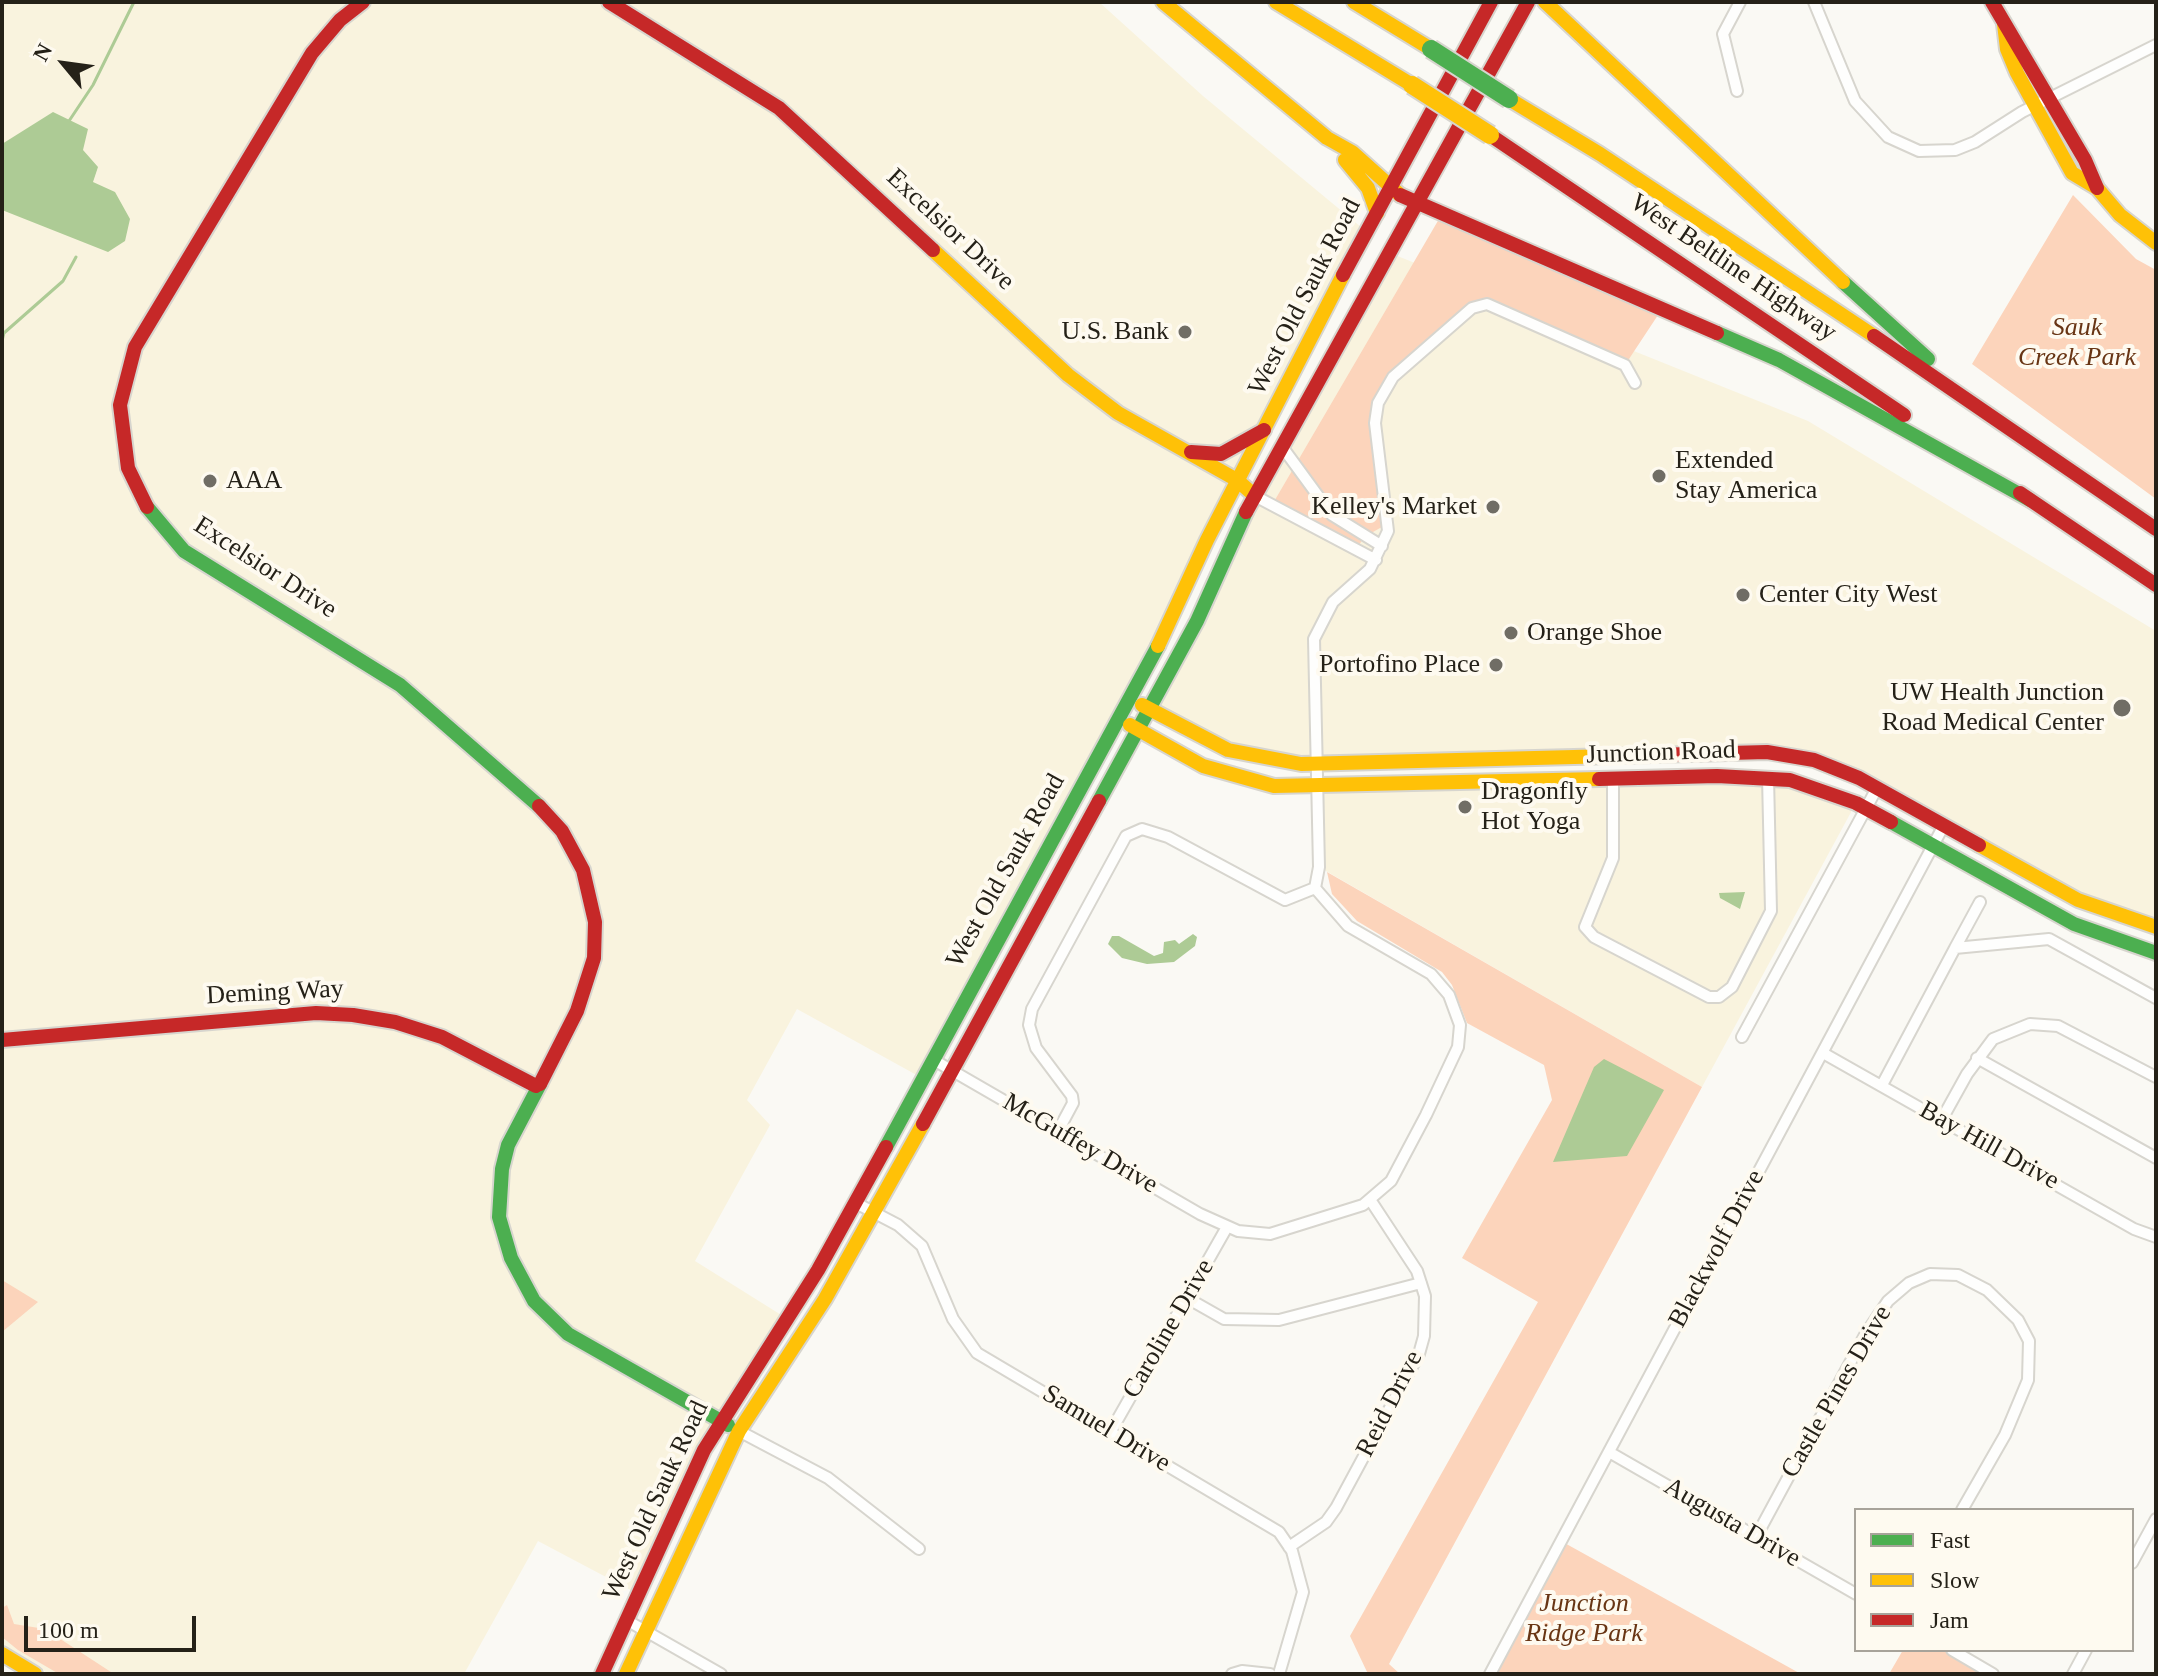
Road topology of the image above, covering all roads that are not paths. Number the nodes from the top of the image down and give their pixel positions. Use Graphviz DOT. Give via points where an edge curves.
graph roads {
  1 [pos="363,2"];
  2 [pos="609,2"];
  3 [pos="1163,2"];
  4 [pos="1276,2"];
  5 [pos="1354,2"];
  6 [pos="1491,2"];
  7 [pos="1528,2"];
  8 [pos="1545,2"];
  9 [pos="1561,2"];
  10 [pos="1740,2"];
  11 [pos="1814,2"];
  12 [pos="1992,2"];
  13 [pos="1585,40"];
  14 [pos="2156,45"];
  15 [pos="1737,91"];
  16 [pos="2041,103"];
  17 [pos="1327,138"];
  18 [pos="1390,189"];
  19 [pos="1416,204"];
  20 [pos="1377,213"];
  21 [pos="2156,243"];
  22 [pos="1635,383"];
  23 [pos="1266,428"];
  24 [pos="1283,448"];
  25 [pos="1187,452"];
  26 [pos="2050,457"];
  27 [pos="1237,480"];
  28 [pos="1255,496"];
  29 [pos="2030,500"];
  30 [pos="2156,529"];
  31 [pos="1382,546"];
  32 [pos="1376,560"];
  33 [pos="2156,585"];
  34 [pos="1131,699"];
  35 [pos="1150,709"];
  36 [pos="1120,719"];
  37 [pos="1138,730"];
  38 [pos="1315,764"];
  39 [pos="1768,777"];
  40 [pos="1613,780"];
  41 [pos="1316,788"];
  42 [pos="1877,788"];
  43 [pos="1866,809"];
  44 [pos="1944,825"];
  45 [pos="1933,847"];
  46 [pos="1315,888"];
  47 [pos="1980,902"];
  48 [pos="2156,927"];
  49 [pos="1955,948"];
  50 [pos="2156,953"];
  51 [pos="2156,998"];
  52 [pos="1742,1037"];
  53 [pos="2,1040"];
  54 [pos="1823,1053"];
  55 [pos="1977,1058"];
  56 [pos="932,1059"];
  57 [pos="951,1069"];
  58 [pos="2156,1077"];
  59 [pos="1882,1085"];
  60 [pos="536,1086"];
  61 [pos="1942,1119"];
  62 [pos="1058,1131"];
  63 [pos="2156,1158"];
  64 [pos="1371,1201"];
  65 [pos="854,1202"];
  66 [pos="875,1212"];
  67 [pos="1227,1227"];
  68 [pos="2156,1237"];
  69 [pos="1421,1283"];
  70 [pos="1187,1298"];
  71 [pos="720,1420"];
  72 [pos="739,1431"];
  73 [pos="1111,1431"];
  74 [pos="1609,1452"];
  75 [pos="1963,1508"];
  76 [pos="2156,1519"];
  77 [pos="1756,1537"];
  78 [pos="1289,1547"];
  79 [pos="919,1549"];
  80 [pos="2134,1559"];
  81 [pos="1854,1593"];
  82 [pos="628,1621"];
  83 [pos="648,1633"];
  84 [pos="1955,1652"];
  85 [pos="2085,1652"];
  86 [pos="2,1654"];
  87 [pos="35,1674"];
  88 [pos="602,1674"];
  89 [pos="626,1674"];
  90 [pos="721,1674"];
  91 [pos="1232,1674"];
  92 [pos="1270,1674"];
  93 [pos="1279,1674"];
  94 [pos="1490,1674"];
  95 [pos="1993,1674"];
  96 [pos="2073,1674"];
  1 -- 60 [label="main road, Excelsior Drive" via="312,53 152,314 123,382 123,447 136,490 184,551 400,685 562,831 589,891 594,958 577,1011"];
  2 -- 25 [label="main road, Excelsior Drive" via="785,113 1068,375 1118,413"];
  3 -- 17 [label="main road"];
  4 -- 29 [label="main road, West Beltline Highway, bridge" via="1490,135"];
  5 -- 26 [label="main road, West Beltline Highway, bridge" via="1634,177"];
  6 -- 18 [label="main road, West Old Sauk Road"];
  7 -- 19 [label="main road, West Old Sauk Road"];
  8 -- 13 [label="main road"];
  9 -- 13 [label="main road"];
  10 -- 15 [label="street" via="1723,34"];
  11 -- 16 [label="street" via="1855,101 1902,145 1919,151 1955,150"];
  12 -- 16 [label="main road" via="2004,24 2007,49"];
  13 -- 26 [label="main road" via="1914,348"];
  14 -- 16 [label="street"];
  16 -- 21 [label="main road" via="2072,173 2097,188 2120,215"];
  17 -- 18 [label="main road" via="1352,152"];
  17 -- 20 [label="main road" via="1368,188"];
  18 -- 19 [label="main road"];
  18 -- 20 [label="main road, West Old Sauk Road"];
  19 -- 24 [label="main road, West Old Sauk Road"];
  19 -- 29 [label="main road" via="1779,360"];
  20 -- 23 [label="main road, West Old Sauk Road"];
  22 -- 31 [label="street" via="1625,365 1487,304 1472,308 1393,377 1378,403 1375,447 1389,523"];
  23 -- 25 [label="main road" via="1221,454"];
  23 -- 27 [label="main road, West Old Sauk Road"];
  24 -- 28 [label="main road, West Old Sauk Road"];
  24 -- 31 [label="street" via="1332,515"];
  25 -- 27 [label="main road, Excelsior Drive"];
  26 -- 30 [label="main road, West Beltline Highway"];
  27 -- 28 [label="main road, Excelsior Drive"];
  27 -- 34 [label="main road, West Old Sauk Road"];
  28 -- 32 [label="street"];
  28 -- 35 [label="main road, West Old Sauk Road"];
  29 -- 33 [label="main road, West Beltline Highway"];
  31 -- 32 [label="street"];
  32 -- 38 [label="street" via="1333,602 1314,639"];
  34 -- 35 [label="main road, Junction Road"];
  34 -- 36 [label="main road, West Old Sauk Road"];
  35 -- 37 [label="main road, West Old Sauk Road"];
  35 -- 38 [label="main road, Junction Road" via="1237,753"];
  36 -- 37 [label="main road, Junction Road"];
  36 -- 56 [label="main road, West Old Sauk Road"];
  37 -- 41 [label="main road, Junction Road" via="1224,774 1274,786"];
  37 -- 57 [label="main road, West Old Sauk Road"];
  38 -- 41 [label="street"];
  38 -- 42 [label="main road, Junction Road" via="1767,752 1814,760"];
  39 -- 40 [label="main road, Junction Road"];
  39 -- 40 [label="street" via="1771,911 1726,994 1709,997 1594,937 1585,927 1613,858"];
  39 -- 43 [label="main road, Junction Road" via="1829,791"];
  40 -- 41 [label="main road, Junction Road"];
  41 -- 46 [label="street"];
  42 -- 43 [label="street"];
  42 -- 44 [label="main road, Junction Road"];
  43 -- 45 [label="main road, Junction Road"];
  43 -- 52 [label="street"];
  44 -- 45 [label="street, Blackwolf Drive"];
  44 -- 48 [label="main road, Junction Road" via="2078,900"];
  45 -- 50 [label="main road, Junction Road" via="2074,924"];
  45 -- 54 [label="street, Blackwolf Drive"];
  46 -- 62 [label="street" via="1285,900 1160,834 1142,829 1126,836 1032,1009 1029,1025 1036,1048 1072,1096"];
  46 -- 64 [label="street" via="1348,926 1431,974 1449,995 1460,1025 1449,1071 1391,1181"];
  47 -- 49 [label="street"];
  49 -- 51 [label="street" via="2049,939"];
  49 -- 59 [label="street"];
  53 -- 60 [label="main road, Deming Way" via="246,1018 353,1015 442,1037"];
  54 -- 59 [label="street, Bay Hill Drive"];
  54 -- 74 [label="street, Blackwolf Drive"];
  55 -- 58 [label="street" via="2010,1029 2048,1023"];
  55 -- 61 [label="street"];
  55 -- 63 [label="street"];
  56 -- 57 [label="street, McGuffey Drive"];
  56 -- 65 [label="main road, West Old Sauk Road"];
  57 -- 62 [label="street, McGuffey Drive"];
  57 -- 66 [label="main road, West Old Sauk Road"];
  59 -- 61 [label="street, Bay Hill Drive"];
  60 -- 71 [label="main road, Excelsior Drive" via="508,1145 499,1195 499,1217 519,1277 540,1309 568,1334"];
  61 -- 68 [label="street, Bay Hill Drive"];
  62 -- 67 [label="street, McGuffey Drive"];
  64 -- 67 [label="street" via="1270,1234"];
  64 -- 69 [label="street, Reid Drive" via="1413,1262"];
  65 -- 66 [label="street, Samuel Drive"];
  65 -- 71 [label="main road, West Old Sauk Road" via="818,1270"];
  66 -- 72 [label="main road, West Old Sauk Road"];
  66 -- 73 [label="street, Samuel Drive" via="922,1246 953,1319 977,1353"];
  67 -- 70 [label="street, Caroline Drive"];
  69 -- 70 [label="street" via="1279,1320 1224,1319"];
  69 -- 78 [label="street, Reid Drive" via="1426,1317 1419,1354 1336,1508 1326,1522"];
  70 -- 73 [label="street, Caroline Drive"];
  71 -- 72 [label="main road, Excelsior Drive"];
  71 -- 82 [label="main road, West Old Sauk Road"];
  72 -- 79 [label="street" via="828,1478"];
  72 -- 83 [label="main road, West Old Sauk Road"];
  73 -- 78 [label="street, Samuel Drive" via="1279,1532"];
  74 -- 77 [label="street, Augusta Drive"];
  74 -- 94 [label="street, Blackwolf Drive"];
  75 -- 77 [label="street, Castle Pines Drive" via="2005,1435 2028,1380 2029,1341 2018,1320 1987,1290 1958,1275 1930,1274 1888,1301 1865,1335"];
  76 -- 80 [label="street"];
  77 -- 81 [label="street, Augusta Drive"];
  78 -- 93 [label="street" via="1303,1592"];
  82 -- 83 [label="street"];
  82 -- 88 [label="main road, West Old Sauk Road"];
  83 -- 89 [label="main road, West Old Sauk Road"];
  83 -- 90 [label="street"];
  84 -- 95 [label="street"];
  85 -- 96 [label="street"];
  86 -- 87 [label="main road"];
  91 -- 92 [label="street"];
}
